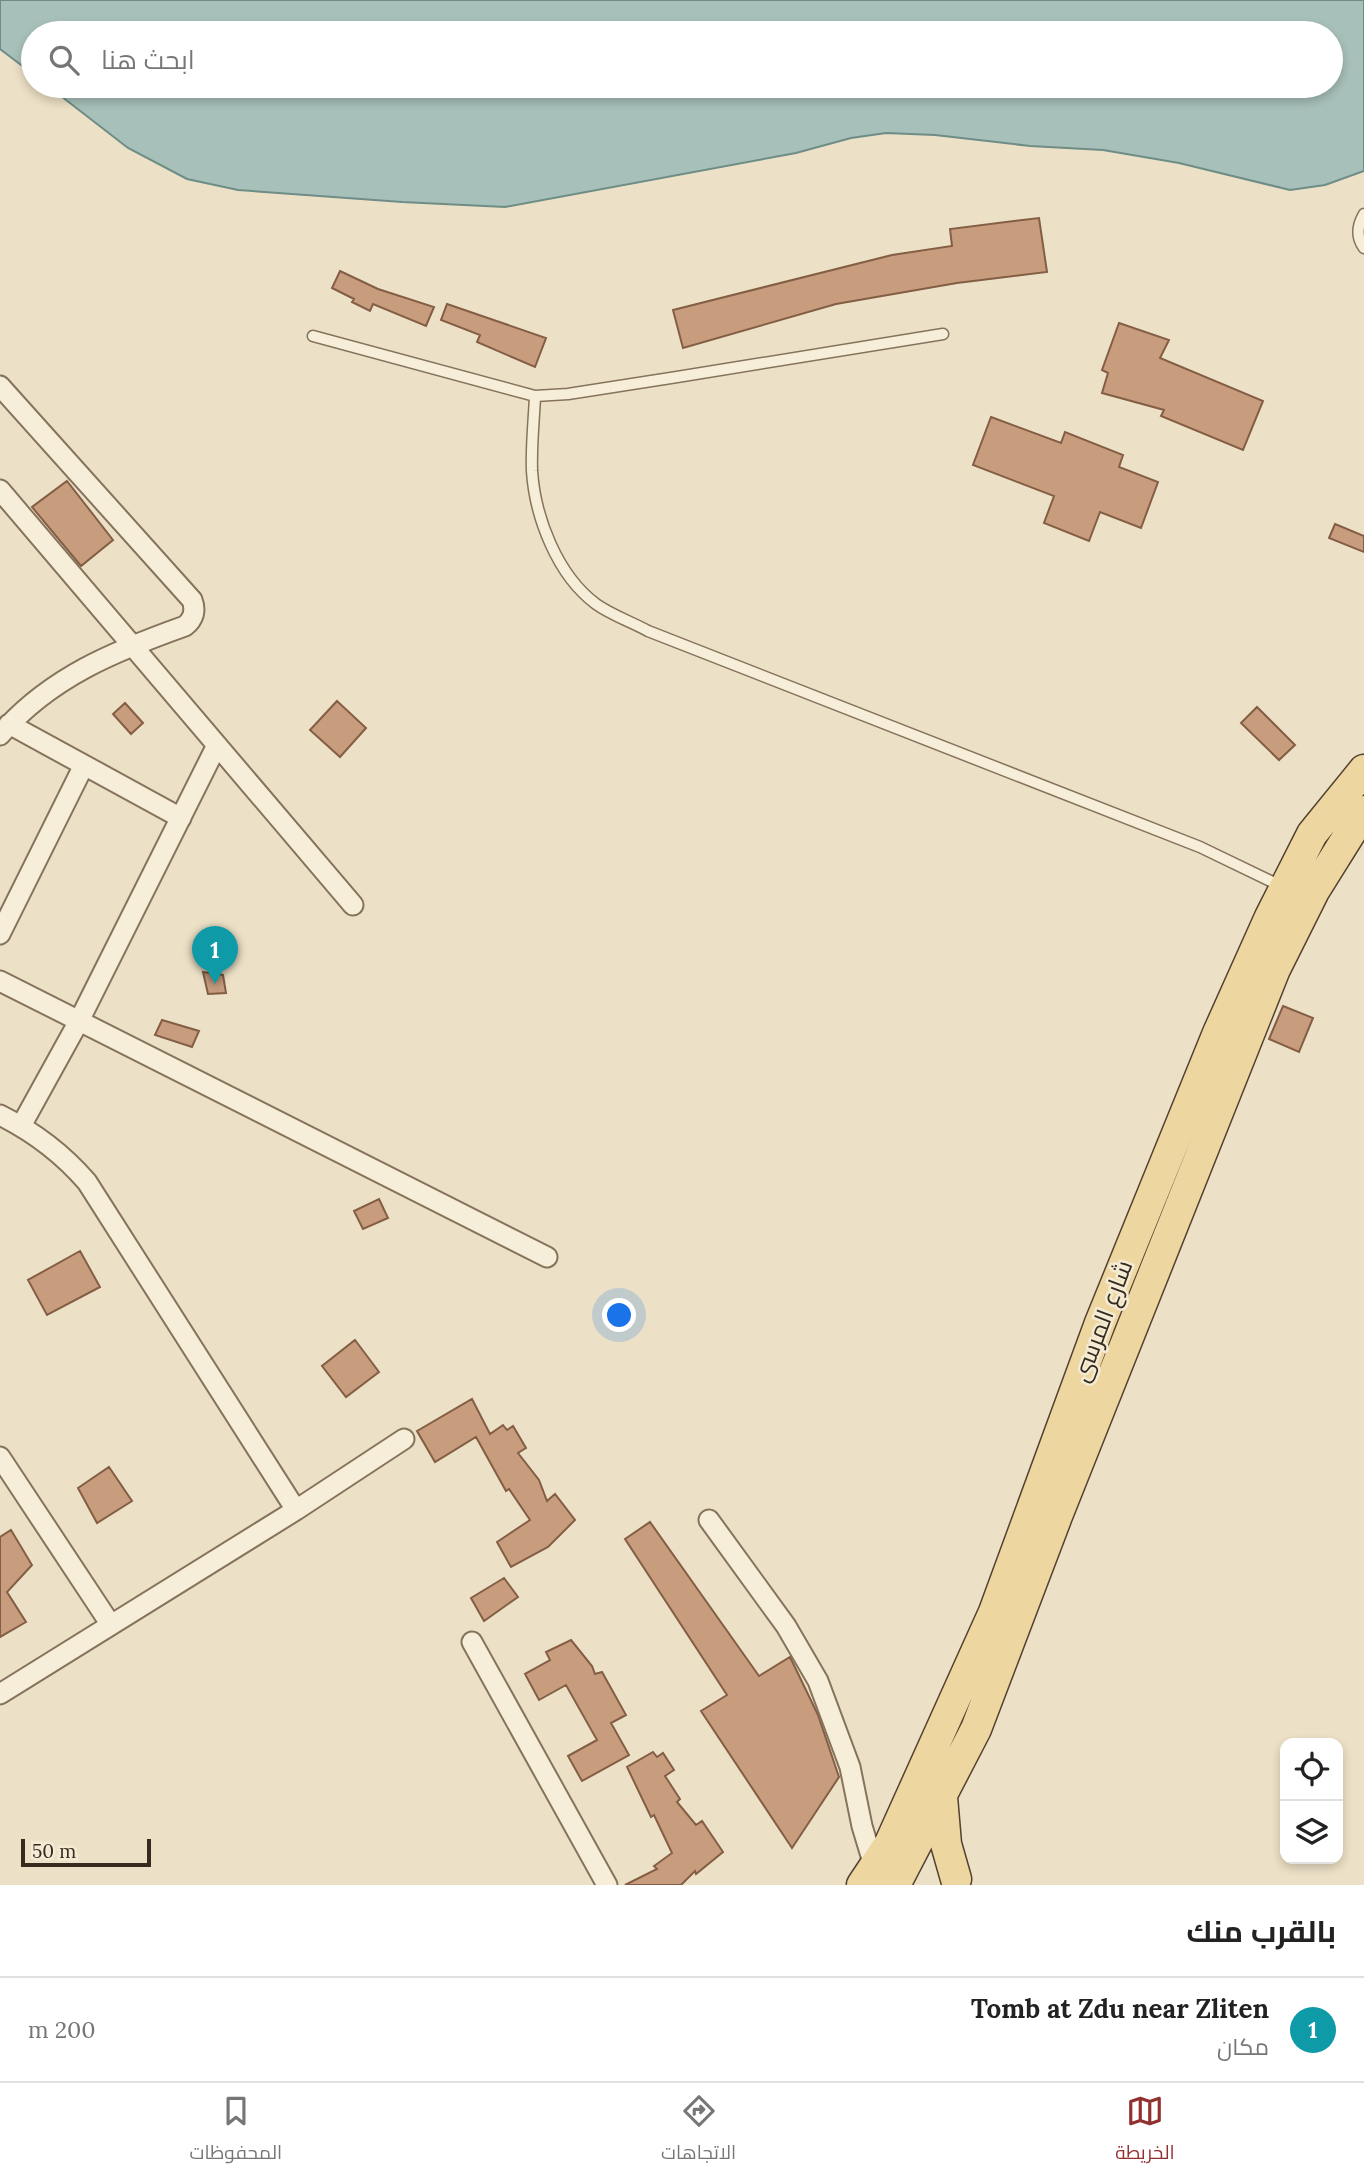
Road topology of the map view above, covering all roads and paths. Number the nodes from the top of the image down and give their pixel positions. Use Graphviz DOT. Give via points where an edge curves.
graph roads {
  1 [pos="1364,214"];
  2 [pos="1364,248"];
  3 [pos="943,334"];
  4 [pos="313,336"];
  5 [pos="0,386"];
  6 [pos="535,396"];
  7 [pos="0,490"];
  8 [pos="132,645"];
  9 [pos="4,730"];
  10 [pos="217,745"];
  11 [pos="84,765"];
  12 [pos="1364,770"];
  13 [pos="1364,811"];
  14 [pos="181,818"];
  15 [pos="1312,834"];
  16 [pos="1354,841"];
  17 [pos="1283,888"];
  18 [pos="353,905"];
  19 [pos="0,934"];
  20 [pos="0,981"];
  21 [pos="79,1021"];
  22 [pos="0,1115"];
  23 [pos="21,1126"];
  24 [pos="547,1257"];
  25 [pos="404,1439"];
  26 [pos="0,1457"];
  27 [pos="296,1510"];
  28 [pos="709,1520"];
  29 [pos="111,1625"];
  30 [pos="472,1642"];
  31 [pos="0,1694"];
  32 [pos="942,1795"];
  33 [pos="902,1846"];
  34 [pos="882,1881"];
  35 [pos="956,1883"];
  36 [pos="607,1885"];
  1 -- 2 [label="lane" via="1358,232"];
  3 -- 6 [label="lane"];
  4 -- 6 [label="lane"];
  5 -- 8 [label="street" via="191,600 194,615 185,626"];
  6 -- 17 [label="lane" via="532,470 545,529 576,585 596,604 648,631 1200,847"];
  7 -- 8 [label="street"];
  8 -- 9 [label="street" via="69,675"];
  8 -- 10 [label="street"];
  9 -- 11 [label="street"];
  10 -- 14 [label="street"];
  10 -- 18 [label="street"];
  11 -- 14 [label="street"];
  11 -- 19 [label="street"];
  12 -- 15 [label="main road, شارع المرسى"];
  13 -- 16 [label="main road, شارع المرسى"];
  14 -- 21 [label="street"];
  15 -- 16 [label="main road"];
  15 -- 17 [label="main road, شارع المرسى"];
  16 -- 32 [label="main road, شارع المرسى" via="1314,891 1275,970 976,1729"];
  17 -- 33 [label="main road, شارع المرسى" via="1218,1033 1100,1323 994,1612 936,1745"];
  20 -- 21 [label="street"];
  21 -- 23 [label="street"];
  21 -- 24 [label="street"];
  22 -- 23 [label="street"];
  23 -- 27 [label="street" via="58,1151 87,1182"];
  25 -- 27 [label="street"];
  26 -- 29 [label="street"];
  27 -- 29 [label="street"];
  28 -- 34 [label="street" via="786,1626 818,1681 850,1768 862,1826"];
  29 -- 31 [label="street"];
  30 -- 36 [label="street"];
  32 -- 33 [label="main road, شارع المرسى"];
  32 -- 35 [label="main road" via="946,1844"];
  33 -- 34 [label="main road, شارع المرسى"];
  33 -- 35 [label="main road" via="940,1863"];
  34 -- 35 [label="main road" via="927,1868"];
}
